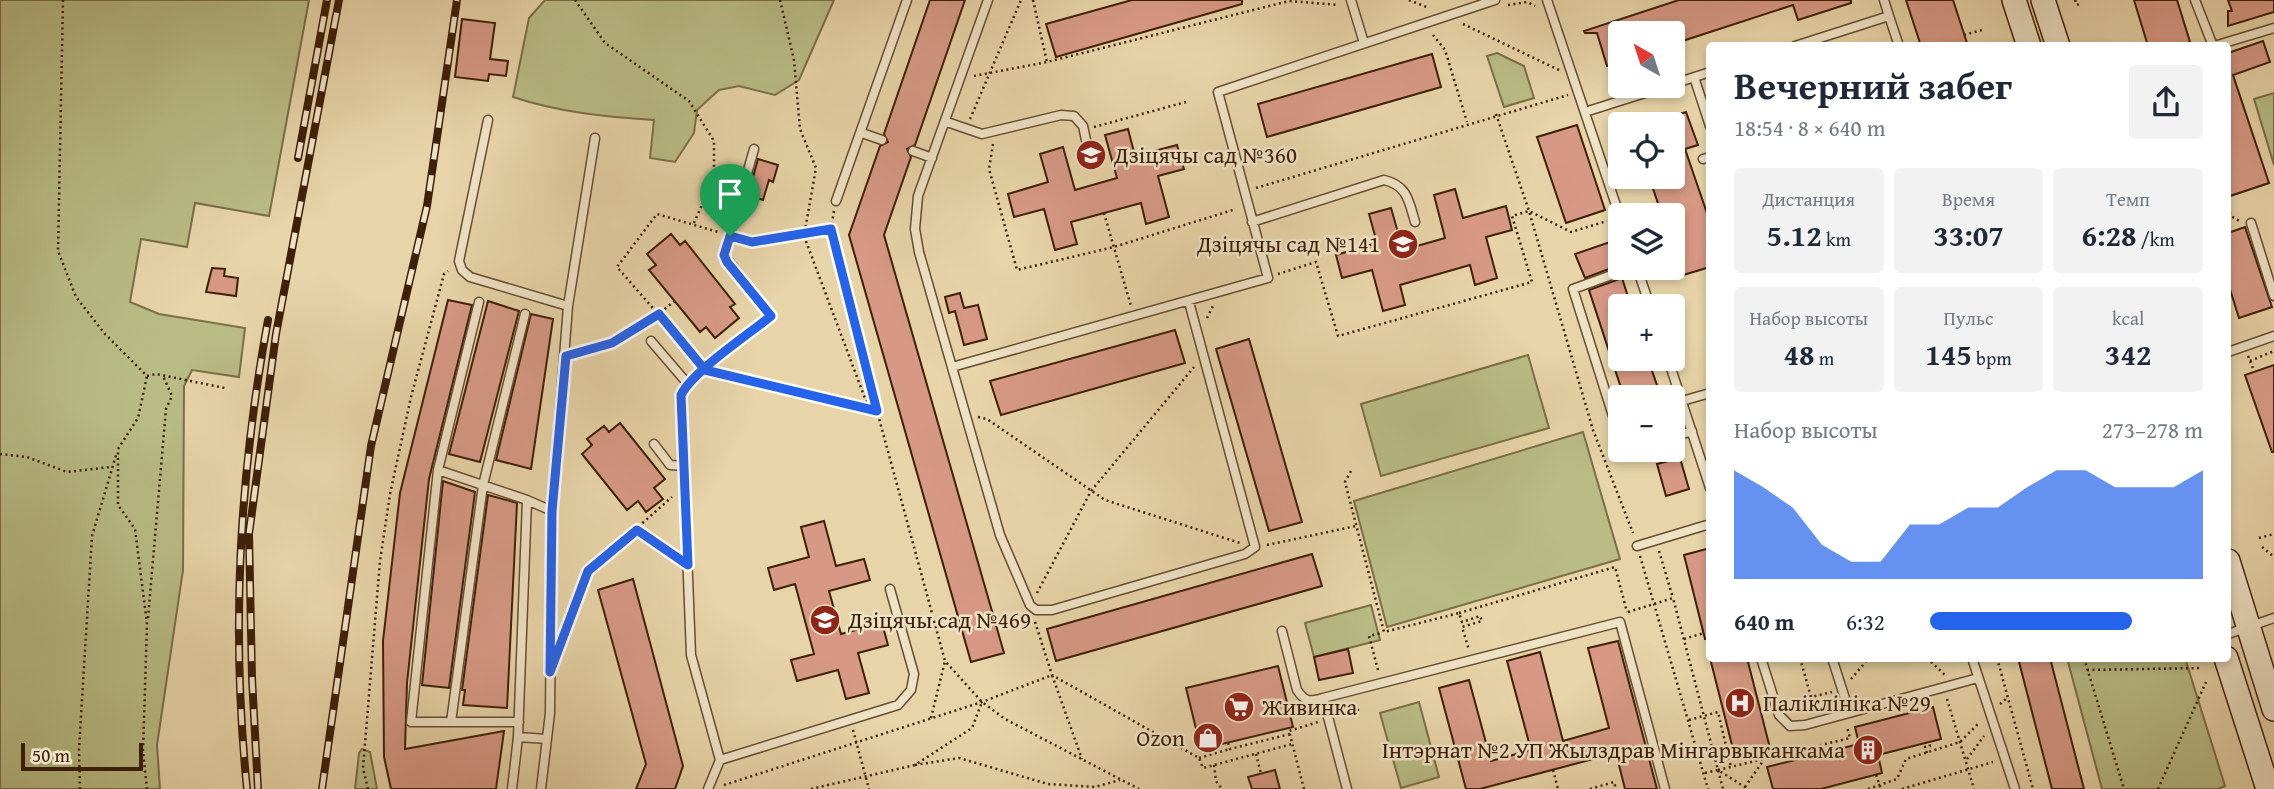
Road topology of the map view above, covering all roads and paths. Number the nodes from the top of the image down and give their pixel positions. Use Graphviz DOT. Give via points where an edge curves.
graph roads {
  1 [pos="63,0"];
  2 [pos="575,0"];
  3 [pos="780,0"];
  4 [pos="907,0"];
  5 [pos="988,0"];
  6 [pos="1021,0"];
  7 [pos="1033,0"];
  8 [pos="1495,0"];
  9 [pos="1547,0"];
  10 [pos="1884,0"];
  11 [pos="2014,0"];
  12 [pos="2043,0"];
  13 [pos="2076,0"];
  14 [pos="2195,0"];
  15 [pos="1352,3"];
  16 [pos="2081,3"];
  17 [pos="1503,6"];
  18 [pos="1889,16"];
  19 [pos="1470,18"];
  20 [pos="2274,28"];
  21 [pos="1440,29"];
  22 [pos="1982,30"];
  23 [pos="1964,35"];
  24 [pos="1808,42"];
  25 [pos="1898,42"];
  26 [pos="2028,42"];
  27 [pos="2057,42"];
  28 [pos="2211,42"];
  29 [pos="2227,42"];
  30 [pos="1364,43"];
  31 [pos="1047,62"];
  32 [pos="988,73"];
  33 [pos="1706,73"];
  34 [pos="1573,76"];
  35 [pos="1694,77"];
  36 [pos="960,78"];
  37 [pos="1685,80"];
  38 [pos="1578,93"];
  39 [pos="1628,98"];
  40 [pos="1186,102"];
  41 [pos="1585,111"];
  42 [pos="1496,114"];
  43 [pos="1706,114"];
  44 [pos="488,120"];
  45 [pos="947,122"];
  46 [pos="1468,123"];
  47 [pos="966,129"];
  48 [pos="1083,130"];
  49 [pos="995,131"];
  50 [pos="862,133"];
  51 [pos="595,138"];
  52 [pos="882,140"];
  53 [pos="754,149"];
  54 [pos="1088,149"];
  55 [pos="913,151"];
  56 [pos="932,158"];
  57 [pos="1256,188"];
  58 [pos="836,201"];
  59 [pos="1615,203"];
  60 [pos="1246,206"];
  61 [pos="1529,211"];
  62 [pos="1104,213"];
  63 [pos="1608,221"];
  64 [pos="1252,222"];
  65 [pos="1415,222"];
  66 [pos="2251,223"];
  67 [pos="693,225"];
  68 [pos="831,229"];
  69 [pos="730,236"];
  70 [pos="804,236"];
  71 [pos="1114,247"];
  72 [pos="459,261"];
  73 [pos="1277,274"];
  74 [pos="1608,276"];
  75 [pos="1268,278"];
  76 [pos="1279,281"];
  77 [pos="2274,296"];
  78 [pos="1217,299"];
  79 [pos="675,301"];
  80 [pos="479,302"];
  81 [pos="1189,302"];
  82 [pos="568,306"];
  83 [pos="526,314"];
  84 [pos="659,314"];
  85 [pos="1134,317"];
  86 [pos="1202,326"];
  87 [pos="2274,336"];
  88 [pos="651,341"];
  89 [pos="2231,351"];
  90 [pos="2274,351"];
  91 [pos="566,356"];
  92 [pos="1202,358"];
  93 [pos="2250,361"];
  94 [pos="952,367"];
  95 [pos="705,370"];
  96 [pos="147,376"];
  97 [pos="163,376"];
  98 [pos="687,383"];
  99 [pos="225,388"];
  100 [pos="1706,394"];
  101 [pos="1608,400"];
  102 [pos="1685,400"];
  103 [pos="869,409"];
  104 [pos="1685,410"];
  105 [pos="877,411"];
  106 [pos="964,414"];
  107 [pos="1692,431"];
  108 [pos="1685,433"];
  109 [pos="654,444"];
  110 [pos="118,449"];
  111 [pos="0,454"];
  112 [pos="685,466"];
  113 [pos="110,467"];
  114 [pos="438,470"];
  115 [pos="1351,471"];
  116 [pos="1706,475"];
  117 [pos="483,485"];
  118 [pos="685,485"];
  119 [pos="1091,491"];
  120 [pos="527,500"];
  121 [pos="552,511"];
  122 [pos="1706,525"];
  123 [pos="1356,526"];
  124 [pos="637,530"];
  125 [pos="2274,534"];
  126 [pos="2259,538"];
  127 [pos="1655,539"];
  128 [pos="1637,546"];
  129 [pos="1255,547"];
  130 [pos="2262,547"];
  131 [pos="2274,557"];
  132 [pos="688,565"];
  133 [pos="2231,582"];
  134 [pos="1620,583"];
  135 [pos="890,589"];
  136 [pos="1673,598"];
  137 [pos="1655,604"];
  138 [pos="1030,605"];
  139 [pos="1459,612"];
  140 [pos="1628,612"];
  141 [pos="2274,618"];
  142 [pos="147,624"];
  143 [pos="2238,630"];
  144 [pos="1282,631"];
  145 [pos="1384,632"];
  146 [pos="1704,633"];
  147 [pos="1684,639"];
  148 [pos="1470,653"];
  149 [pos="945,662"];
  150 [pos="1762,662"];
  151 [pos="1801,662"];
  152 [pos="1833,662"];
  153 [pos="1866,662"];
  154 [pos="1931,662"];
  155 [pos="1973,662"];
  156 [pos="1998,662"];
  157 [pos="2085,662"];
  158 [pos="2228,662"];
  159 [pos="2202,668"];
  160 [pos="2087,670"];
  161 [pos="550,672"];
  162 [pos="1052,675"];
  163 [pos="1380,677"];
  164 [pos="1978,678"];
  165 [pos="2206,682"];
  166 [pos="1953,683"];
  167 [pos="1943,686"];
  168 [pos="1842,689"];
  169 [pos="1323,698"];
  170 [pos="2007,698"];
  171 [pos="982,702"];
  172 [pos="2274,709"];
  173 [pos="1849,711"];
  174 [pos="1990,712"];
  175 [pos="1704,716"];
  176 [pos="931,718"];
  177 [pos="850,720"];
  178 [pos="1689,720"];
  179 [pos="451,722"];
  180 [pos="519,722"];
  181 [pos="1846,724"];
  182 [pos="518,737"];
  183 [pos="547,739"];
  184 [pos="857,741"];
  185 [pos="1960,742"];
  186 [pos="1228,743"];
  187 [pos="1929,743"];
  188 [pos="1292,744"];
  189 [pos="1230,749"];
  190 [pos="1927,753"];
  191 [pos="1256,754"];
  192 [pos="2023,754"];
  193 [pos="1199,758"];
  194 [pos="2004,758"];
  195 [pos="1082,759"];
  196 [pos="1764,759"];
  197 [pos="720,760"];
  198 [pos="915,765"];
  199 [pos="1214,765"];
  200 [pos="1731,767"];
  201 [pos="1969,769"];
  202 [pos="1553,770"];
  203 [pos="1718,770"];
  204 [pos="1261,774"];
  205 [pos="1704,774"];
  206 [pos="865,775"];
  207 [pos="1876,775"];
  208 [pos="1121,779"];
  209 [pos="1880,787"];
  210 [pos="1746,788"];
  211 [pos="80,789"];
  212 [pos="147,789"];
  213 [pos="368,789"];
  214 [pos="512,789"];
  215 [pos="541,789"];
  216 [pos="710,789"];
  217 [pos="811,789"];
  218 [pos="869,789"];
  219 [pos="1139,789"];
  220 [pos="1222,789"];
  221 [pos="1304,789"];
  222 [pos="1347,789"];
  223 [pos="1558,789"];
  224 [pos="1590,789"];
  225 [pos="1616,789"];
  226 [pos="1665,789"];
  227 [pos="1708,789"];
  228 [pos="1723,789"];
  229 [pos="1868,789"];
  230 [pos="1902,789"];
  231 [pos="1974,789"];
  232 [pos="2015,789"];
  233 [pos="2033,789"];
  234 [pos="2124,789"];
  235 [pos="2158,789"];
  236 [pos="2267,789"];
  1 -- 96 [label="path" via="58,251 76,297"];
  2 -- 67 [label="path" via="605,43 689,101 714,141 714,178"];
  3 -- 70 [label="path" via="794,60 800,128 816,168"];
  4 -- 50 [label="lane"];
  5 -- 36 [label="lane"];
  6 -- 32 [label="path"];
  7 -- 31 [label="path"];
  8 -- 30 [label="lane"];
  9 -- 17 [label="path" via="1535,6 1527,2"];
  9 -- 34 [label="lane"];
  10 -- 18 [label="lane"];
  11 -- 26 [label="main road"];
  12 -- 27 [label="main road"];
  13 -- 16 [label="path" via="2077,5"];
  14 -- 28 [label="lane"];
  15 -- 30 [label="lane"];
  15 -- 31 [label="path" via="1289,1"];
  18 -- 24 [label="lane"];
  18 -- 25 [label="lane"];
  19 -- 34 [label="path" via="1460,22"];
  20 -- 29 [label="lane"];
  21 -- 46 [label="path" via="1430,32 1445,50"];
  22 -- 23 [label="path"];
  30 -- 60 [label="lane" via="1218,92"];
  31 -- 32 [label="path"];
  32 -- 36 [label="path"];
  32 -- 47 [label="path"];
  33 -- 35 [label="lane"];
  34 -- 38 [label="lane"];
  35 -- 37 [label="lane"];
  35 -- 43 [label="lane"];
  36 -- 45 [label="lane"];
  38 -- 41 [label="lane"];
  38 -- 42 [label="path"];
  39 -- 41 [label="lane"];
  40 -- 48 [label="path"];
  41 -- 59 [label="lane"];
  42 -- 46 [label="path"];
  42 -- 61 [label="path"];
  44 -- 72 [label="lane"];
  45 -- 47 [label="lane"];
  45 -- 56 [label="lane"];
  46 -- 57 [label="path"];
  47 -- 49 [label="lane" via="982,134"];
  48 -- 49 [label="lane" via="1074,116 1061,115"];
  48 -- 54 [label="lane"];
  49 -- 71 [label="path" via="989,169 1017,270"];
  50 -- 52 [label="lane"];
  50 -- 58 [label="lane"];
  51 -- 82 [label="lane"];
  53 -- 69 [label="lane"];
  55 -- 56 [label="lane"];
  56 -- 94 [label="lane" via="918,196 915,229"];
  58 -- 68 [label="path"];
  60 -- 64 [label="lane"];
  60 -- 71 [label="path"];
  61 -- 63 [label="path" via="1571,232"];
  61 -- 73 [label="path" via="1512,216 1532,282 1338,336 1316,262"];
  61 -- 128 [label="path" via="1593,430"];
  62 -- 71 [label="path"];
  64 -- 65 [label="lane" via="1384,180 1406,191"];
  64 -- 75 [label="lane"];
  66 -- 77 [label="lane"];
  67 -- 69 [label="path"];
  67 -- 84 [label="path" via="657,214 617,267"];
  68 -- 70 [label="path"];
  68 -- 105 [label="path"];
  69 -- 70 [label="path" via="752,242"];
  69 -- 95 [label="lane" via="724,255 727,262 771,316"];
  70 -- 103 [label="path"];
  71 -- 85 [label="path"];
  72 -- 82 [label="lane" via="470,277"];
  72 -- 213 [label="path" via="444,274 390,494 363,768"];
  73 -- 75 [label="path"];
  73 -- 76 [label="path"];
  74 -- 101 [label="lane" via="1573,289"];
  75 -- 81 [label="lane"];
  78 -- 86 [label="path"];
  79 -- 84 [label="path"];
  80 -- 114 [label="lane"];
  81 -- 85 [label="lane"];
  81 -- 92 [label="lane"];
  82 -- 91 [label="lane"];
  83 -- 117 [label="lane"];
  84 -- 91 [label="path" via="612,343"];
  84 -- 95 [label="path"];
  85 -- 94 [label="lane"];
  87 -- 89 [label="lane"];
  88 -- 98 [label="lane"];
  90 -- 93 [label="path"];
  91 -- 121 [label="lane"];
  92 -- 119 [label="path"];
  92 -- 129 [label="lane"];
  94 -- 106 [label="lane"];
  95 -- 98 [label="lane"];
  95 -- 103 [label="path"];
  96 -- 97 [label="path"];
  96 -- 110 [label="path" via="138,418"];
  97 -- 99 [label="path"];
  97 -- 142 [label="path" via="172,396 166,408"];
  98 -- 112 [label="lane" via="681,395"];
  100 -- 102 [label="lane"];
  103 -- 105 [label="path"];
  104 -- 107 [label="lane"];
  105 -- 149 [label="path"];
  106 -- 119 [label="path" via="987,419"];
  106 -- 138 [label="lane" via="1000,535"];
  107 -- 108 [label="lane"];
  107 -- 116 [label="lane"];
  109 -- 112 [label="lane" via="670,465"];
  110 -- 113 [label="path"];
  110 -- 142 [label="path" via="118,505 135,529"];
  111 -- 113 [label="path" via="27,457 67,472"];
  112 -- 118 [label="lane"];
  113 -- 211 [label="path" via="92,536"];
  114 -- 117 [label="lane"];
  114 -- 179 [label="lane" via="411,722"];
  115 -- 123 [label="path" via="1345,482"];
  117 -- 120 [label="lane"];
  117 -- 179 [label="lane"];
  118 -- 124 [label="path"];
  118 -- 132 [label="lane"];
  119 -- 129 [label="path" via="1105,500"];
  119 -- 138 [label="path"];
  120 -- 121 [label="lane"];
  120 -- 180 [label="lane"];
  121 -- 161 [label="lane"];
  122 -- 127 [label="lane"];
  123 -- 129 [label="path"];
  123 -- 145 [label="path"];
  124 -- 132 [label="path"];
  124 -- 161 [label="path" via="588,571"];
  125 -- 126 [label="path"];
  127 -- 128 [label="lane"];
  127 -- 136 [label="path"];
  128 -- 137 [label="path"];
  129 -- 138 [label="lane" via="1245,554 1052,610 1036,610"];
  130 -- 131 [label="path"];
  132 -- 197 [label="lane" via="691,655"];
  133 -- 143 [label="main road"];
  134 -- 139 [label="path" via="1615,567"];
  135 -- 177 [label="lane" via="914,674 911,690 898,705"];
  136 -- 137 [label="path"];
  136 -- 147 [label="path"];
  137 -- 140 [label="path"];
  137 -- 178 [label="path"];
  138 -- 162 [label="path"];
  139 -- 145 [label="path"];
  139 -- 148 [label="path" via="1462,622 1480,616 1482,621 1462,627"];
  141 -- 143 [label="lane"];
  142 -- 212 [label="path" via="143,751"];
  143 -- 172 [label="main road"];
  144 -- 169 [label="lane" via="1302,699"];
  145 -- 163 [label="path" via="1369,636"];
  146 -- 147 [label="path"];
  147 -- 175 [label="path"];
  149 -- 171 [label="path"];
  149 -- 176 [label="path"];
  150 -- 173 [label="lane" via="1779,715 1790,726"];
  151 -- 168 [label="path" via="1811,698"];
  152 -- 168 [label="lane"];
  153 -- 168 [label="path"];
  154 -- 166 [label="path"];
  155 -- 164 [label="lane"];
  156 -- 170 [label="path"];
  157 -- 160 [label="path"];
  158 -- 236 [label="main road"];
  159 -- 160 [label="path"];
  160 -- 234 [label="path"];
  161 -- 183 [label="lane"];
  162 -- 171 [label="path"];
  162 -- 193 [label="path"];
  162 -- 195 [label="path"];
  164 -- 166 [label="lane"];
  164 -- 174 [label="lane"];
  165 -- 235 [label="path"];
  166 -- 167 [label="lane"];
  167 -- 173 [label="lane"];
  167 -- 185 [label="path"];
  168 -- 173 [label="lane"];
  169 -- 222 [label="lane"];
  169 -- 226 [label="lane" via="1620,621"];
  170 -- 174 [label="path"];
  170 -- 192 [label="path"];
  171 -- 176 [label="path"];
  171 -- 195 [label="path"];
  171 -- 198 [label="path" via="972,728"];
  174 -- 185 [label="path"];
  174 -- 194 [label="lane"];
  175 -- 178 [label="path"];
  175 -- 200 [label="path" via="1718,712"];
  175 -- 203 [label="path"];
  176 -- 184 [label="path"];
  177 -- 184 [label="path"];
  177 -- 197 [label="lane"];
  178 -- 205 [label="path"];
  179 -- 180 [label="lane"];
  180 -- 182 [label="lane"];
  181 -- 196 [label="path" via="1850,738"];
  182 -- 183 [label="lane"];
  182 -- 214 [label="lane"];
  183 -- 215 [label="lane"];
  184 -- 206 [label="path"];
  184 -- 216 [label="path"];
  185 -- 190 [label="path"];
  185 -- 201 [label="path"];
  186 -- 189 [label="path"];
  187 -- 190 [label="path"];
  188 -- 189 [label="path" via="1289,733"];
  188 -- 191 [label="path"];
  188 -- 221 [label="path"];
  189 -- 193 [label="path"];
  190 -- 209 [label="path" via="1906,759 1897,779"];
  191 -- 199 [label="path"];
  191 -- 204 [label="path"];
  192 -- 194 [label="path"];
  192 -- 233 [label="path"];
  193 -- 199 [label="path" via="1203,768"];
  194 -- 201 [label="path"];
  194 -- 232 [label="lane"];
  195 -- 208 [label="path"];
  196 -- 200 [label="path"];
  196 -- 210 [label="path"];
  197 -- 216 [label="lane"];
  198 -- 206 [label="path"];
  198 -- 208 [label="path" via="959,758 1048,784 1095,787"];
  199 -- 220 [label="path"];
  200 -- 203 [label="path"];
  201 -- 230 [label="path"];
  201 -- 231 [label="path"];
  202 -- 223 [label="path"];
  203 -- 205 [label="path"];
  203 -- 210 [label="path"];
  203 -- 228 [label="path"];
  205 -- 227 [label="path"];
  206 -- 217 [label="path"];
  206 -- 218 [label="path"];
  207 -- 209 [label="path"];
  208 -- 219 [label="path"];
  209 -- 229 [label="path"];
  224 -- 225 [label="path" via="1614,782"];
}
